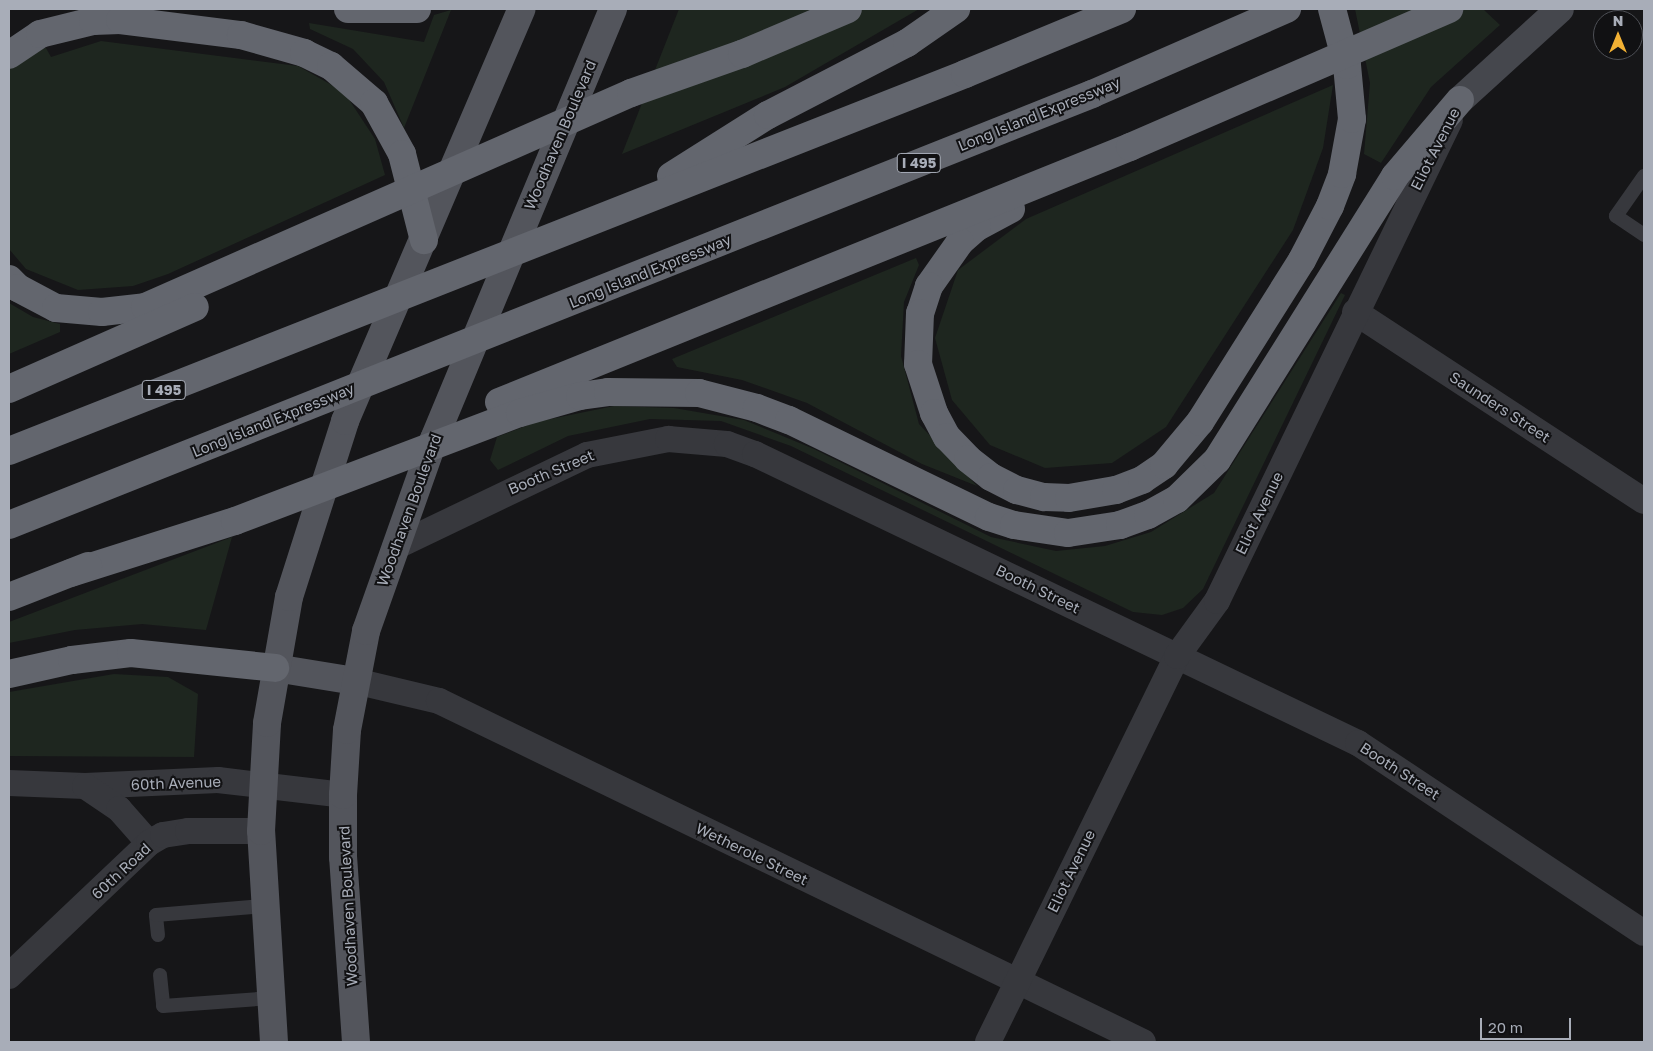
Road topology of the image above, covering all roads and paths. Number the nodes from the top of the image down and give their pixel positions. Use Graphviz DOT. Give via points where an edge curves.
graph roads {
  1 [pos="348,9"];
  2 [pos="417,9"];
  3 [pos="522,9"];
  4 [pos="613,9"];
  5 [pos="848,9"];
  6 [pos="956,9"];
  7 [pos="1122,9"];
  8 [pos="1332,9"];
  9 [pos="1449,9"];
  10 [pos="1560,9"];
  11 [pos="1280,12"];
  12 [pos="9,56"];
  13 [pos="1460,100"];
  14 [pos="1130,147"];
  15 [pos="1644,176"];
  16 [pos="608,214"];
  17 [pos="361,223"];
  18 [pos="1644,235"];
  19 [pos="424,240"];
  20 [pos="9,279"];
  21 [pos="1355,312"];
  22 [pos="9,388"];
  23 [pos="524,402"];
  24 [pos="9,451"];
  25 [pos="1644,502"];
  26 [pos="9,525"];
  27 [pos="395,547"];
  28 [pos="9,597"];
  29 [pos="1177,656"];
  30 [pos="275,668"];
  31 [pos="9,674"];
  32 [pos="355,681"];
  33 [pos="9,783"];
  34 [pos="263,785"];
  35 [pos="85,786"];
  36 [pos="343,795"];
  37 [pos="261,831"];
  38 [pos="150,843"];
  39 [pos="264,906"];
  40 [pos="1644,933"];
  41 [pos="158,935"];
  42 [pos="11,968"];
  43 [pos="160,974"];
  44 [pos="1017,984"];
  45 [pos="271,998"];
  46 [pos="274,1042"];
  47 [pos="356,1042"];
  48 [pos="988,1042"];
  49 [pos="1143,1042"];
  1 -- 2 [label="highway"];
  3 -- 19 [label="main road"];
  4 -- 27 [label="main road, Woodhaven Boulevard" via="434,439"];
  5 -- 17 [label="highway" via="742,54 631,93"];
  6 -- 16 [label="highway" via="908,43 768,116"];
  7 -- 16 [label="highway, I 495"];
  8 -- 14 [label="highway" via="1345,57 1352,119 1342,174 1317,233 1200,422 1164,465 1142,480 1116,490 1069,498 1044,497 1017,490 991,477 968,459 947,437 934,414 918,364 920,313 929,286 944,263 960,242 977,228"];
  9 -- 14 [label="highway"];
  10 -- 13 [label="main road, Eliot Avenue"];
  11 -- 26 [label="highway, Long Island Expressway / I 495" via="1092,94"];
  12 -- 19 [label="highway" via="40,34 93,21 120,20 241,35 304,53 332,66 374,103 402,154"];
  13 -- 21 [label="street, Eliot Avenue"];
  13 -- 23 [label="highway" via="1395,176 1217,460 1177,499 1148,515 1120,525 1068,533 1014,526 989,517 789,420 698,393 608,392"];
  14 -- 23 [label="highway"];
  15 -- 18 [label="lane" via="1616,216"];
  16 -- 24 [label="highway, I 495"];
  17 -- 20 [label="highway" via="145,306 102,312 70,310 50,304"];
  17 -- 22 [label="highway"];
  19 -- 30 [label="main road" via="345,421 324,481 289,598"];
  21 -- 25 [label="street, Saunders Street"];
  21 -- 29 [label="street, Eliot Avenue" via="1217,601"];
  23 -- 28 [label="highway"];
  27 -- 29 [label="street, Booth Street" via="587,455 648,441 697,440 727,444 755,454"];
  27 -- 32 [label="main road, Woodhaven Boulevard" via="366,631"];
  29 -- 40 [label="street, Booth Street" via="1358,743"];
  29 -- 44 [label="street, Eliot Avenue"];
  30 -- 31 [label="highway" via="131,653 72,660"];
  30 -- 32 [label="main road"];
  30 -- 34 [label="main road"];
  32 -- 36 [label="main road, Woodhaven Boulevard" via="347,730"];
  32 -- 44 [label="street, Wetherole Street" via="439,701"];
  33 -- 35 [label="street, 60th Avenue"];
  34 -- 35 [label="street, 60th Avenue" via="218,780"];
  34 -- 36 [label="street, 60th Avenue"];
  34 -- 37 [label="main road"];
  35 -- 38 [label="street" via="119,809"];
  36 -- 47 [label="main road, Woodhaven Boulevard" via="343,857"];
  37 -- 38 [label="street, 60th Road" via="188,831 163,835"];
  37 -- 39 [label="main road"];
  38 -- 42 [label="street, 60th Road"];
  39 -- 41 [label="lane" via="156,915"];
  39 -- 45 [label="main road"];
  43 -- 45 [label="lane" via="163,1006"];
  44 -- 48 [label="street, Eliot Avenue"];
  44 -- 49 [label="street, Wetherole Street"];
  45 -- 46 [label="main road"];
}
